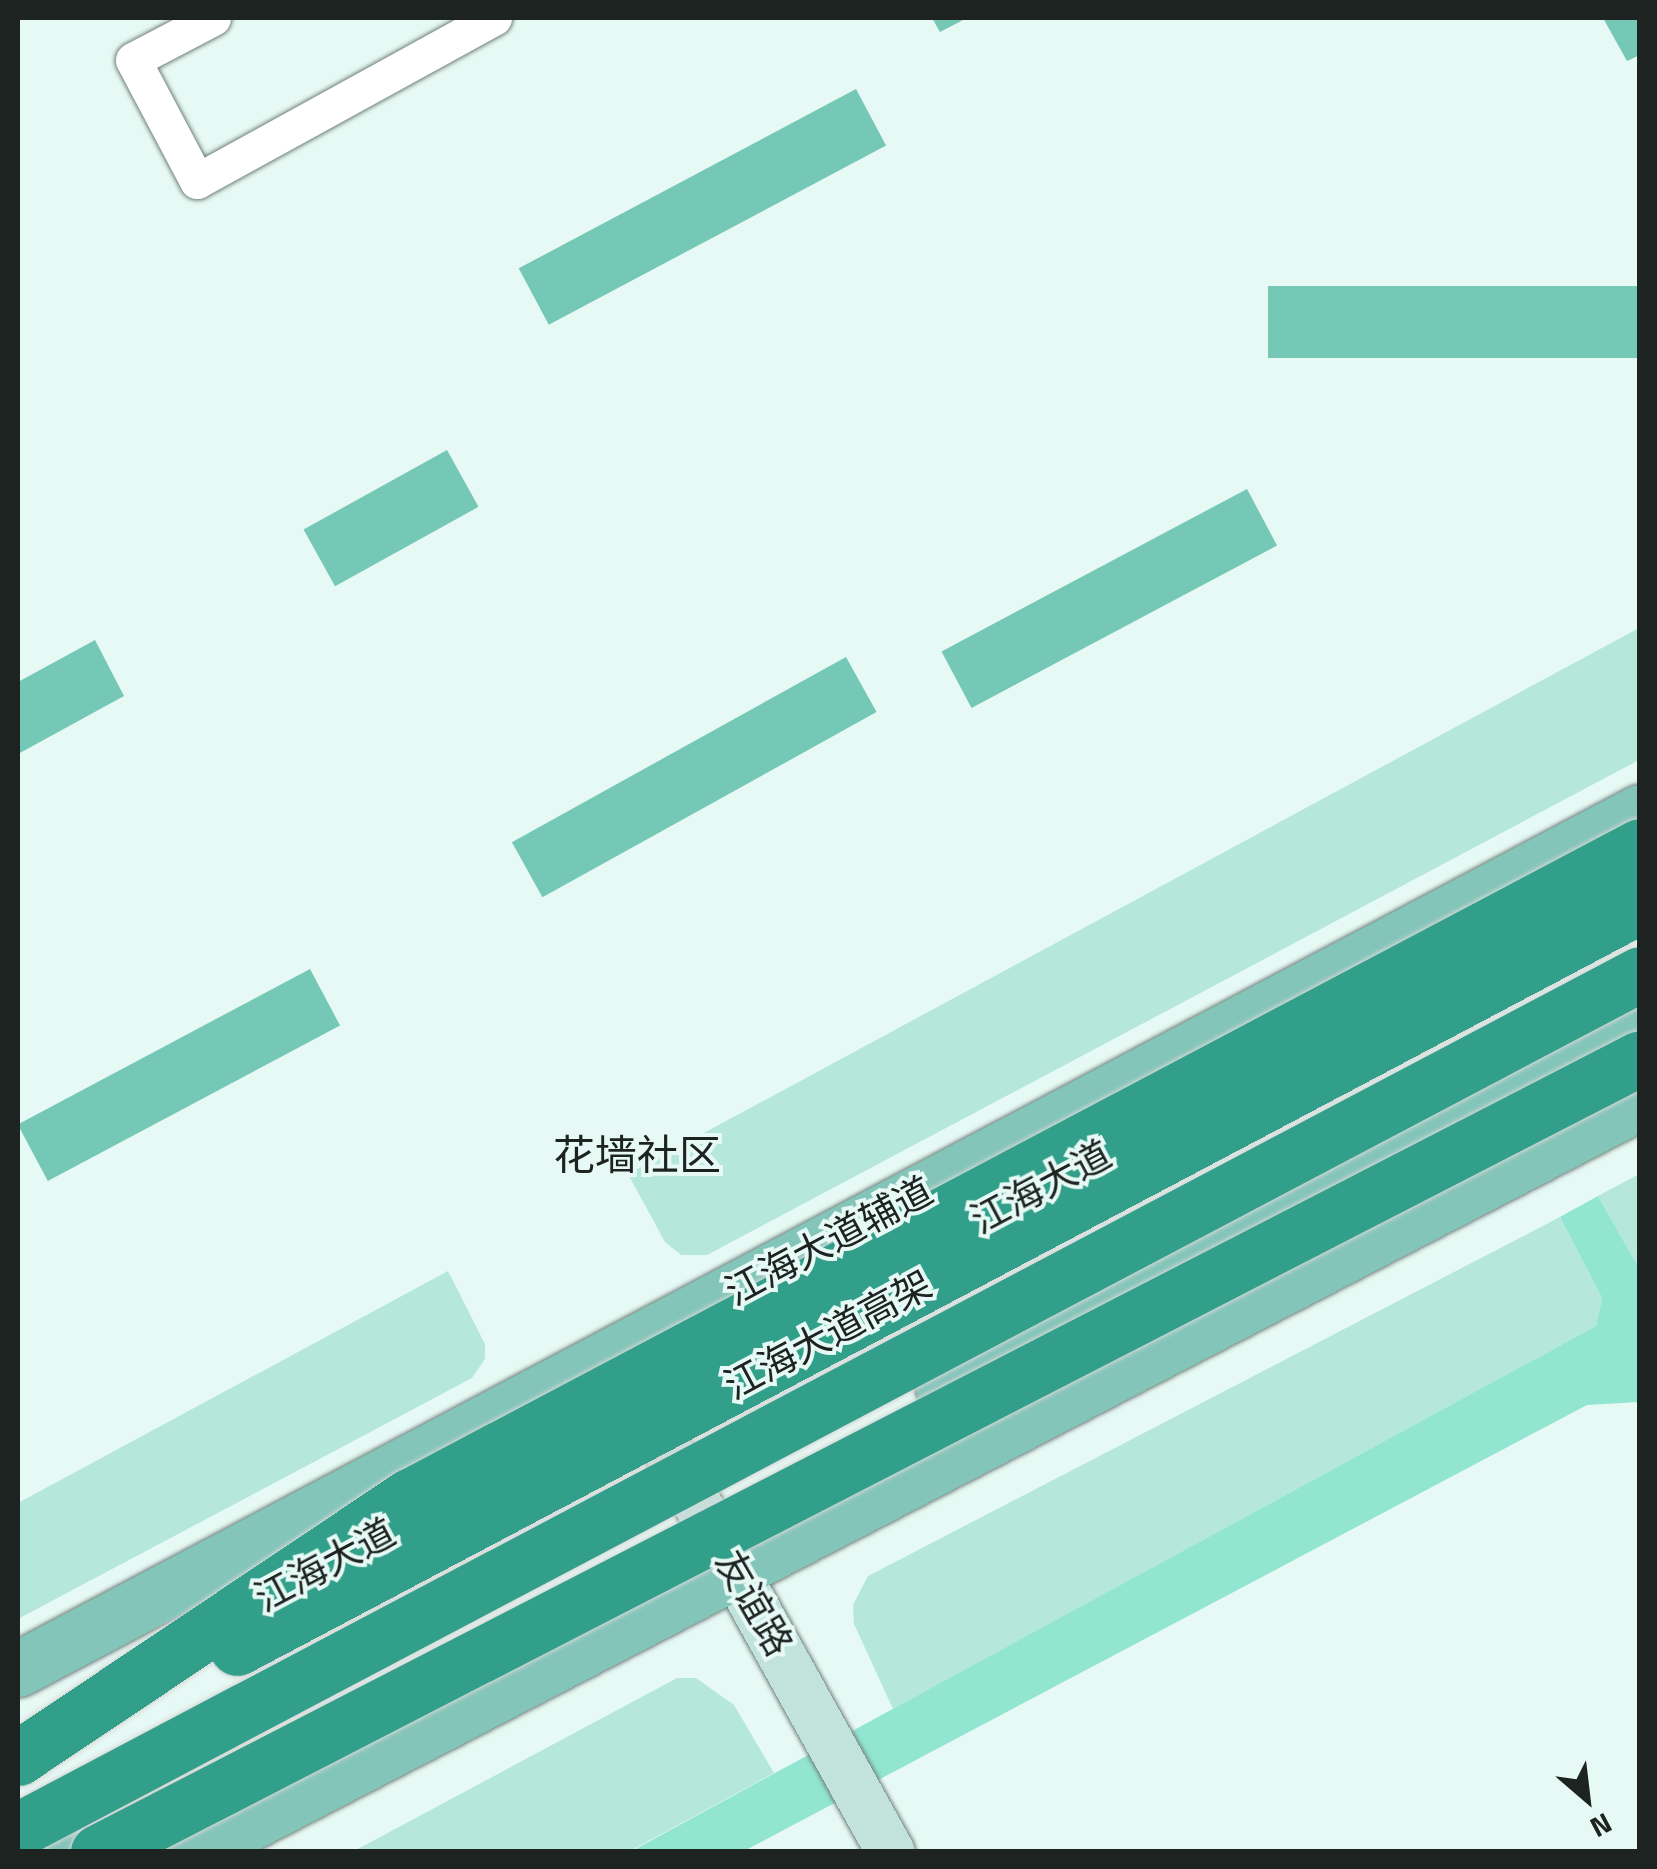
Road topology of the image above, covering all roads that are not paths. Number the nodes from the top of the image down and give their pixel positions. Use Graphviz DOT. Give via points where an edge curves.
graph roads {
  1 [pos="213,18"];
  2 [pos="494,18"];
  3 [pos="1640,812"];
  4 [pos="1640,846"];
  5 [pos="1640,870"];
  6 [pos="1640,906"];
  7 [pos="1640,974"];
  8 [pos="1640,1021"];
  9 [pos="1640,1058"];
  10 [pos="1640,1102"];
  11 [pos="628,1377"];
  12 [pos="703,1513"];
  13 [pos="736,1569"];
  14 [pos="18,1669"];
  15 [pos="18,1727"];
  16 [pos="18,1761"];
  17 [pos="18,1830"];
  18 [pos="51,1852"];
  19 [pos="98,1852"];
  20 [pos="193,1852"];
  21 [pos="892,1852"];
  1 -- 2 [label="street" via="133,60 198,181"];
  3 -- 11 [label="main road, 江海大道辅道"];
  4 -- 16 [label="highway, bridge" via="410,1496"];
  5 -- 11 [label="main road, 江海大道"];
  6 -- 16 [label="highway, 江海大道高架, bridge"];
  7 -- 17 [label="highway, 江海大道高架, bridge"];
  8 -- 12 [label="main road"];
  9 -- 19 [label="highway, bridge"];
  10 -- 13 [label="main road"];
  11 -- 12 [label="street, 友谊路"];
  11 -- 14 [label="main road, 江海大道辅道"];
  11 -- 15 [label="main road, 江海大道"];
  12 -- 13 [label="street, 友谊路"];
  12 -- 18 [label="main road"];
  13 -- 20 [label="main road"];
  13 -- 21 [label="street, 友谊路"];
}
